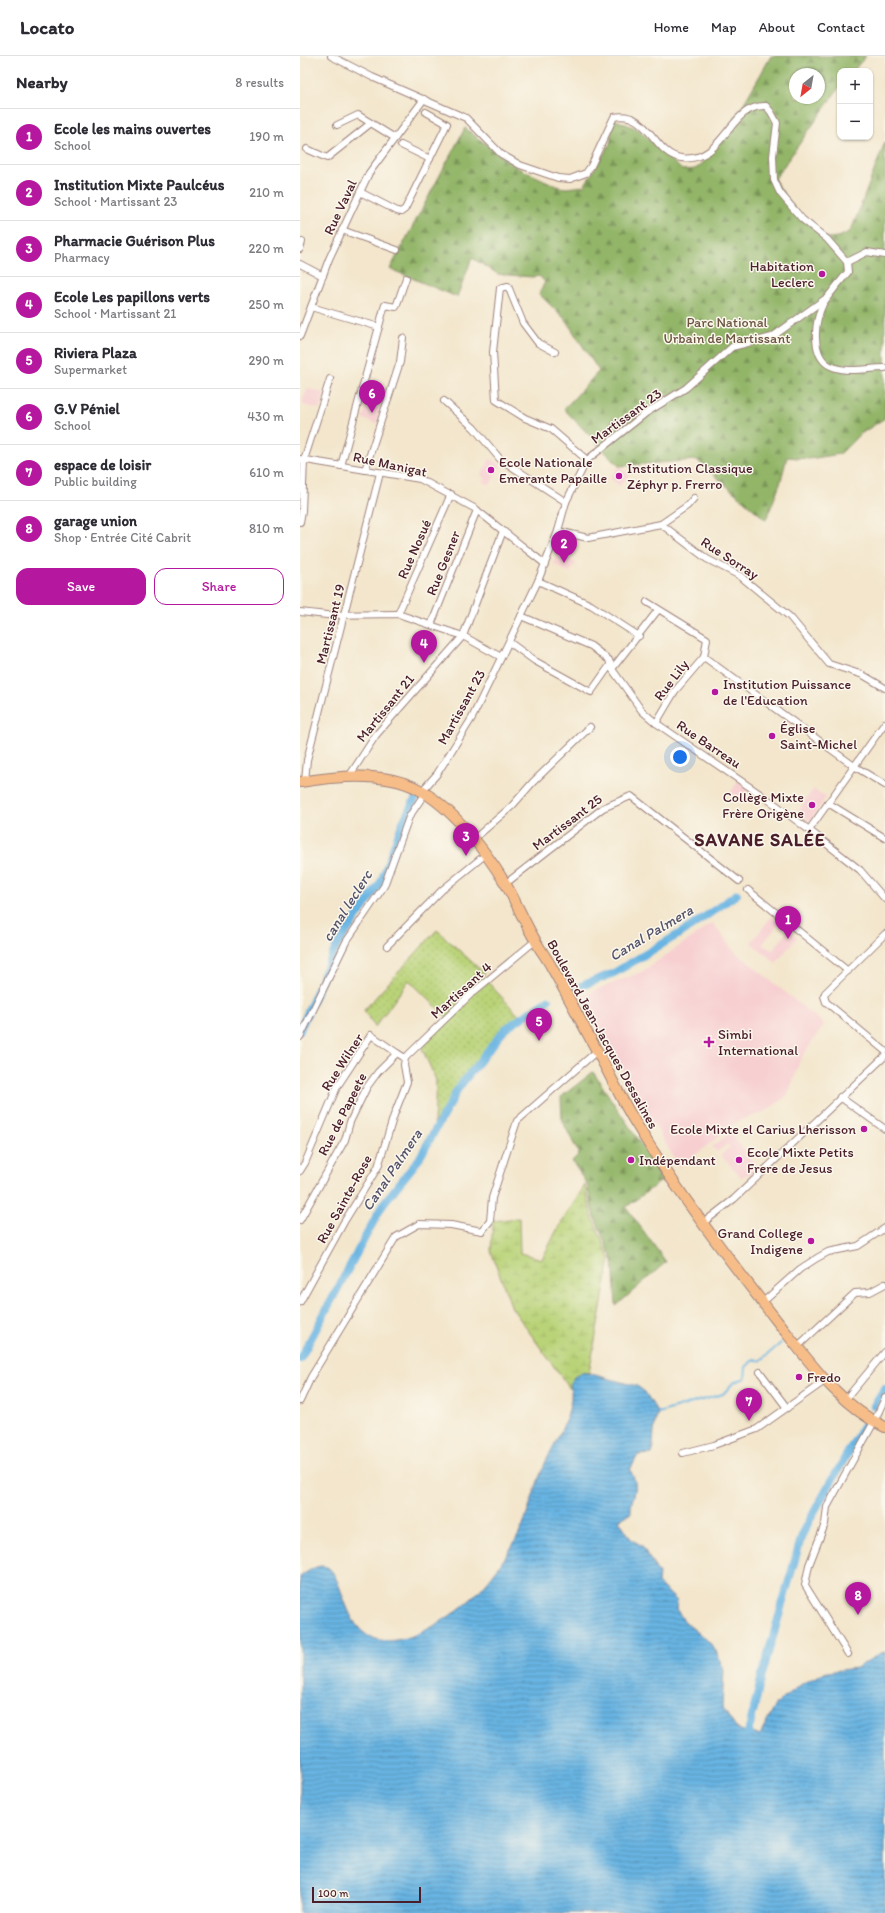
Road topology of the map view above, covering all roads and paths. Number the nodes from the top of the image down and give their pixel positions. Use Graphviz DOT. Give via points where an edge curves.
graph roads {
  1 [pos="331,56"];
  2 [pos="424,99"];
  3 [pos="426,112"];
  4 [pos="371,122"];
  5 [pos="337,124"];
  6 [pos="395,138"];
  7 [pos="401,145"];
  8 [pos="308,149"];
  9 [pos="430,159"];
  10 [pos="360,192"];
  11 [pos="342,230"];
  12 [pos="302,242"];
  13 [pos="300,249"];
  14 [pos="397,250"];
  15 [pos="885,255"];
  16 [pos="847,262"];
  17 [pos="300,264"];
  18 [pos="323,276"];
  19 [pos="406,278"];
  20 [pos="828,297"];
  21 [pos="311,307"];
  22 [pos="379,327"];
  23 [pos="300,336"];
  24 [pos="403,338"];
  25 [pos="555,352"];
  26 [pos="885,368"];
  27 [pos="330,379"];
  28 [pos="444,401"];
  29 [pos="302,460"];
  30 [pos="587,460"];
  31 [pos="341,466"];
  32 [pos="365,470"];
  33 [pos="380,473"];
  34 [pos="451,494"];
  35 [pos="694,498"];
  36 [pos="566,502"];
  37 [pos="478,510"];
  38 [pos="300,522"];
  39 [pos="661,524"];
  40 [pos="503,530"];
  41 [pos="558,531"];
  42 [pos="545,564"];
  43 [pos="538,581"];
  44 [pos="647,602"];
  45 [pos="658,610"];
  46 [pos="300,612"];
  47 [pos="344,614"];
  48 [pos="398,614"];
  49 [pos="521,616"];
  50 [pos="430,625"];
  51 [pos="463,636"];
  52 [pos="639,636"];
  53 [pos="509,642"];
  54 [pos="501,657"];
  55 [pos="704,657"];
  56 [pos="611,667"];
  57 [pos="885,688"];
  58 [pos="656,723"];
  59 [pos="885,723"];
  60 [pos="590,727"];
  61 [pos="854,766"];
  62 [pos="350,775"];
  63 [pos="302,782"];
  64 [pos="885,785"];
  65 [pos="424,792"];
  66 [pos="828,803"];
  67 [pos="808,830"];
  68 [pos="885,838"];
  69 [pos="474,840"];
  70 [pos="485,855"];
  71 [pos="739,881"];
  72 [pos="506,884"];
  73 [pos="748,890"];
  74 [pos="885,899"];
  75 [pos="885,934"];
  76 [pos="535,941"];
  77 [pos="387,946"];
  78 [pos="848,971"];
  79 [pos="300,1037"];
  80 [pos="597,1051"];
  81 [pos="885,1051"];
  82 [pos="397,1053"];
  83 [pos="885,1056"];
  84 [pos="405,1058"];
  85 [pos="840,1097"];
  86 [pos="885,1129"];
  87 [pos="300,1171"];
  88 [pos="300,1220"];
  89 [pos="703,1223"];
  90 [pos="885,1228"];
  91 [pos="885,1284"];
  92 [pos="300,1302"];
  93 [pos="762,1302"];
  94 [pos="797,1347"];
  95 [pos="885,1352"];
  96 [pos="760,1372"];
  97 [pos="826,1380"];
  98 [pos="885,1398"];
  99 [pos="845,1400"];
  100 [pos="300,1401"];
  101 [pos="787,1408"];
  102 [pos="874,1422"];
  103 [pos="885,1427"];
  104 [pos="683,1453"];
  105 [pos="848,1654"];
  1 -- 2 [label="street"];
  2 -- 6 [label="street, Rue Vaval"];
  2 -- 16 [label="street" via="466,118 502,154 520,165 570,180 586,173 591,166 614,117 623,115 639,121 660,145 681,158 708,153 746,111 766,106 777,123 773,156 774,180 780,193 802,219 827,239"];
  3 -- 9 [label="street" via="447,124"];
  4 -- 5 [label="street" via="358,115"];
  4 -- 6 [label="street"];
  4 -- 8 [label="street" via="328,158"];
  6 -- 10 [label="street, Rue Vaval" via="369,173"];
  7 -- 9 [label="street"];
  9 -- 10 [label="street" via="407,206 401,212"];
  10 -- 11 [label="street, Rue Vaval"];
  11 -- 14 [label="street"];
  11 -- 18 [label="street, Rue Vaval"];
  12 -- 13 [label="street"];
  15 -- 16 [label="street" via="868,252"];
  16 -- 20 [label="street" via="848,272"];
  17 -- 18 [label="street"];
  18 -- 21 [label="street, Rue Vaval"];
  19 -- 22 [label="street" via="396,308 385,305"];
  20 -- 26 [label="street" via="816,326 817,348 821,360 832,367 844,369"];
  20 -- 30 [label="street, Martissant 23" via="772,337 732,347 686,388 646,413"];
  21 -- 22 [label="street"];
  21 -- 23 [label="street, Rue Vaval"];
  22 -- 31 [label="street"];
  24 -- 32 [label="street" via="400,362"];
  25 -- 30 [label="street" via="538,343 523,324 508,286 500,288 493,352 496,400 525,418 551,429"];
  27 -- 29 [label="street"];
  28 -- 36 [label="street" via="474,428 500,459"];
  29 -- 31 [label="street, Rue Manigat"];
  29 -- 38 [label="street"];
  30 -- 36 [label="street, Martissant 23"];
  31 -- 32 [label="street, Rue Manigat"];
  32 -- 33 [label="street, Rue Manigat"];
  33 -- 34 [label="street, Rue Manigat" via="420,479"];
  33 -- 47 [label="street, Martissant 19"];
  34 -- 37 [label="street, Rue Manigat"];
  34 -- 48 [label="street, Rue Nosué"];
  35 -- 39 [label="street"];
  36 -- 41 [label="street, Martissant 23"];
  37 -- 40 [label="street, Rue Manigat"];
  37 -- 50 [label="street, Rue Gesner"];
  39 -- 41 [label="street" via="588,538"];
  39 -- 57 [label="street, Rue Sorray" via="707,559 740,576 790,617 829,664 863,675"];
  40 -- 42 [label="street, Rue Manigat"];
  40 -- 51 [label="street, Martissant 21"];
  41 -- 42 [label="street, Martissant 23"];
  42 -- 43 [label="street, Martissant 23"];
  43 -- 49 [label="street, Martissant 23"];
  43 -- 52 [label="street" via="591,605"];
  44 -- 45 [label="street"];
  45 -- 52 [label="street"];
  45 -- 55 [label="street" via="707,639"];
  46 -- 47 [label="street"];
  47 -- 48 [label="street"];
  47 -- 63 [label="street, Martissant 19"];
  48 -- 50 [label="street"];
  49 -- 53 [label="street, Martissant 23"];
  49 -- 56 [label="street, Rue Barreau" via="591,646 609,660"];
  50 -- 51 [label="street"];
  51 -- 54 [label="street"];
  51 -- 62 [label="street, Martissant 21" via="376,735"];
  52 -- 56 [label="street"];
  53 -- 54 [label="street, Martissant 23"];
  53 -- 56 [label="street" via="534,661 591,692"];
  54 -- 65 [label="street, Martissant 23" via="472,718"];
  55 -- 58 [label="street, Rue Lily" via="675,691"];
  55 -- 61 [label="street, Rue Lily"];
  56 -- 58 [label="street, Rue Barreau" via="642,711"];
  58 -- 67 [label="street, Rue Barreau" via="776,805"];
  59 -- 61 [label="street"];
  60 -- 69 [label="street" via="512,806"];
  61 -- 64 [label="street, Rue Lily"];
  61 -- 66 [label="street"];
  62 -- 63 [label="main road, Boulevard Jean-Jacques Dessalines"];
  62 -- 65 [label="main road, Boulevard Jean-Jacques Dessalines" via="404,783"];
  65 -- 69 [label="main road, Boulevard Jean-Jacques Dessalines" via="450,814"];
  65 -- 79 [label="street, Martissant 23" via="409,817 384,886 346,942"];
  66 -- 67 [label="street"];
  66 -- 68 [label="street"];
  67 -- 74 [label="street, Rue Barreau" via="860,870"];
  69 -- 70 [label="main road, Boulevard Jean-Jacques Dessalines"];
  70 -- 72 [label="main road, Boulevard Jean-Jacques Dessalines"];
  70 -- 77 [label="street" via="442,890"];
  71 -- 72 [label="street, Martissant 25" via="631,796 603,808"];
  72 -- 76 [label="main road, Boulevard Jean-Jacques Dessalines"];
  73 -- 78 [label="street"];
  75 -- 78 [label="street"];
  76 -- 80 [label="main road, Boulevard Jean-Jacques Dessalines" via="552,967"];
  76 -- 84 [label="street, Martissant 4" via="471,994"];
  78 -- 81 [label="street" via="825,993 824,999"];
  80 -- 89 [label="main road, Boulevard Jean-Jacques Dessalines" via="634,1122"];
  80 -- 100 [label="street" via="517,1121 492,1198 490,1221 482,1231 451,1225 420,1224 396,1237"];
  82 -- 84 [label="street"];
  82 -- 87 [label="street, Rue Wilner" via="371,1035 337,1087"];
  82 -- 88 [label="street, Rue de Papeete" via="367,1087 344,1140"];
  83 -- 85 [label="street"];
  84 -- 92 [label="street, Rue Sainte-Rose" via="408,1082 394,1115 378,1167"];
  85 -- 86 [label="street"];
  85 -- 89 [label="street" via="734,1199"];
  89 -- 93 [label="main road, Boulevard Jean-Jacques Dessalines"];
  90 -- 93 [label="street" via="858,1246 828,1252 817,1258 800,1269"];
  91 -- 94 [label="street" via="870,1292 855,1293"];
  93 -- 94 [label="main road, Boulevard Jean-Jacques Dessalines"];
  94 -- 97 [label="main road, Boulevard Jean-Jacques Dessalines"];
  95 -- 99 [label="street"];
  96 -- 101 [label="street"];
  97 -- 99 [label="main road, Boulevard Jean-Jacques Dessalines"];
  97 -- 101 [label="street"];
  98 -- 102 [label="street"];
  99 -- 102 [label="main road, Boulevard Jean-Jacques Dessalines"];
  101 -- 104 [label="street" via="757,1429"];
  102 -- 103 [label="main road, Boulevard Jean-Jacques Dessalines"];
  102 -- 105 [label="street" via="826,1507 825,1524 809,1565 806,1585"];
}
